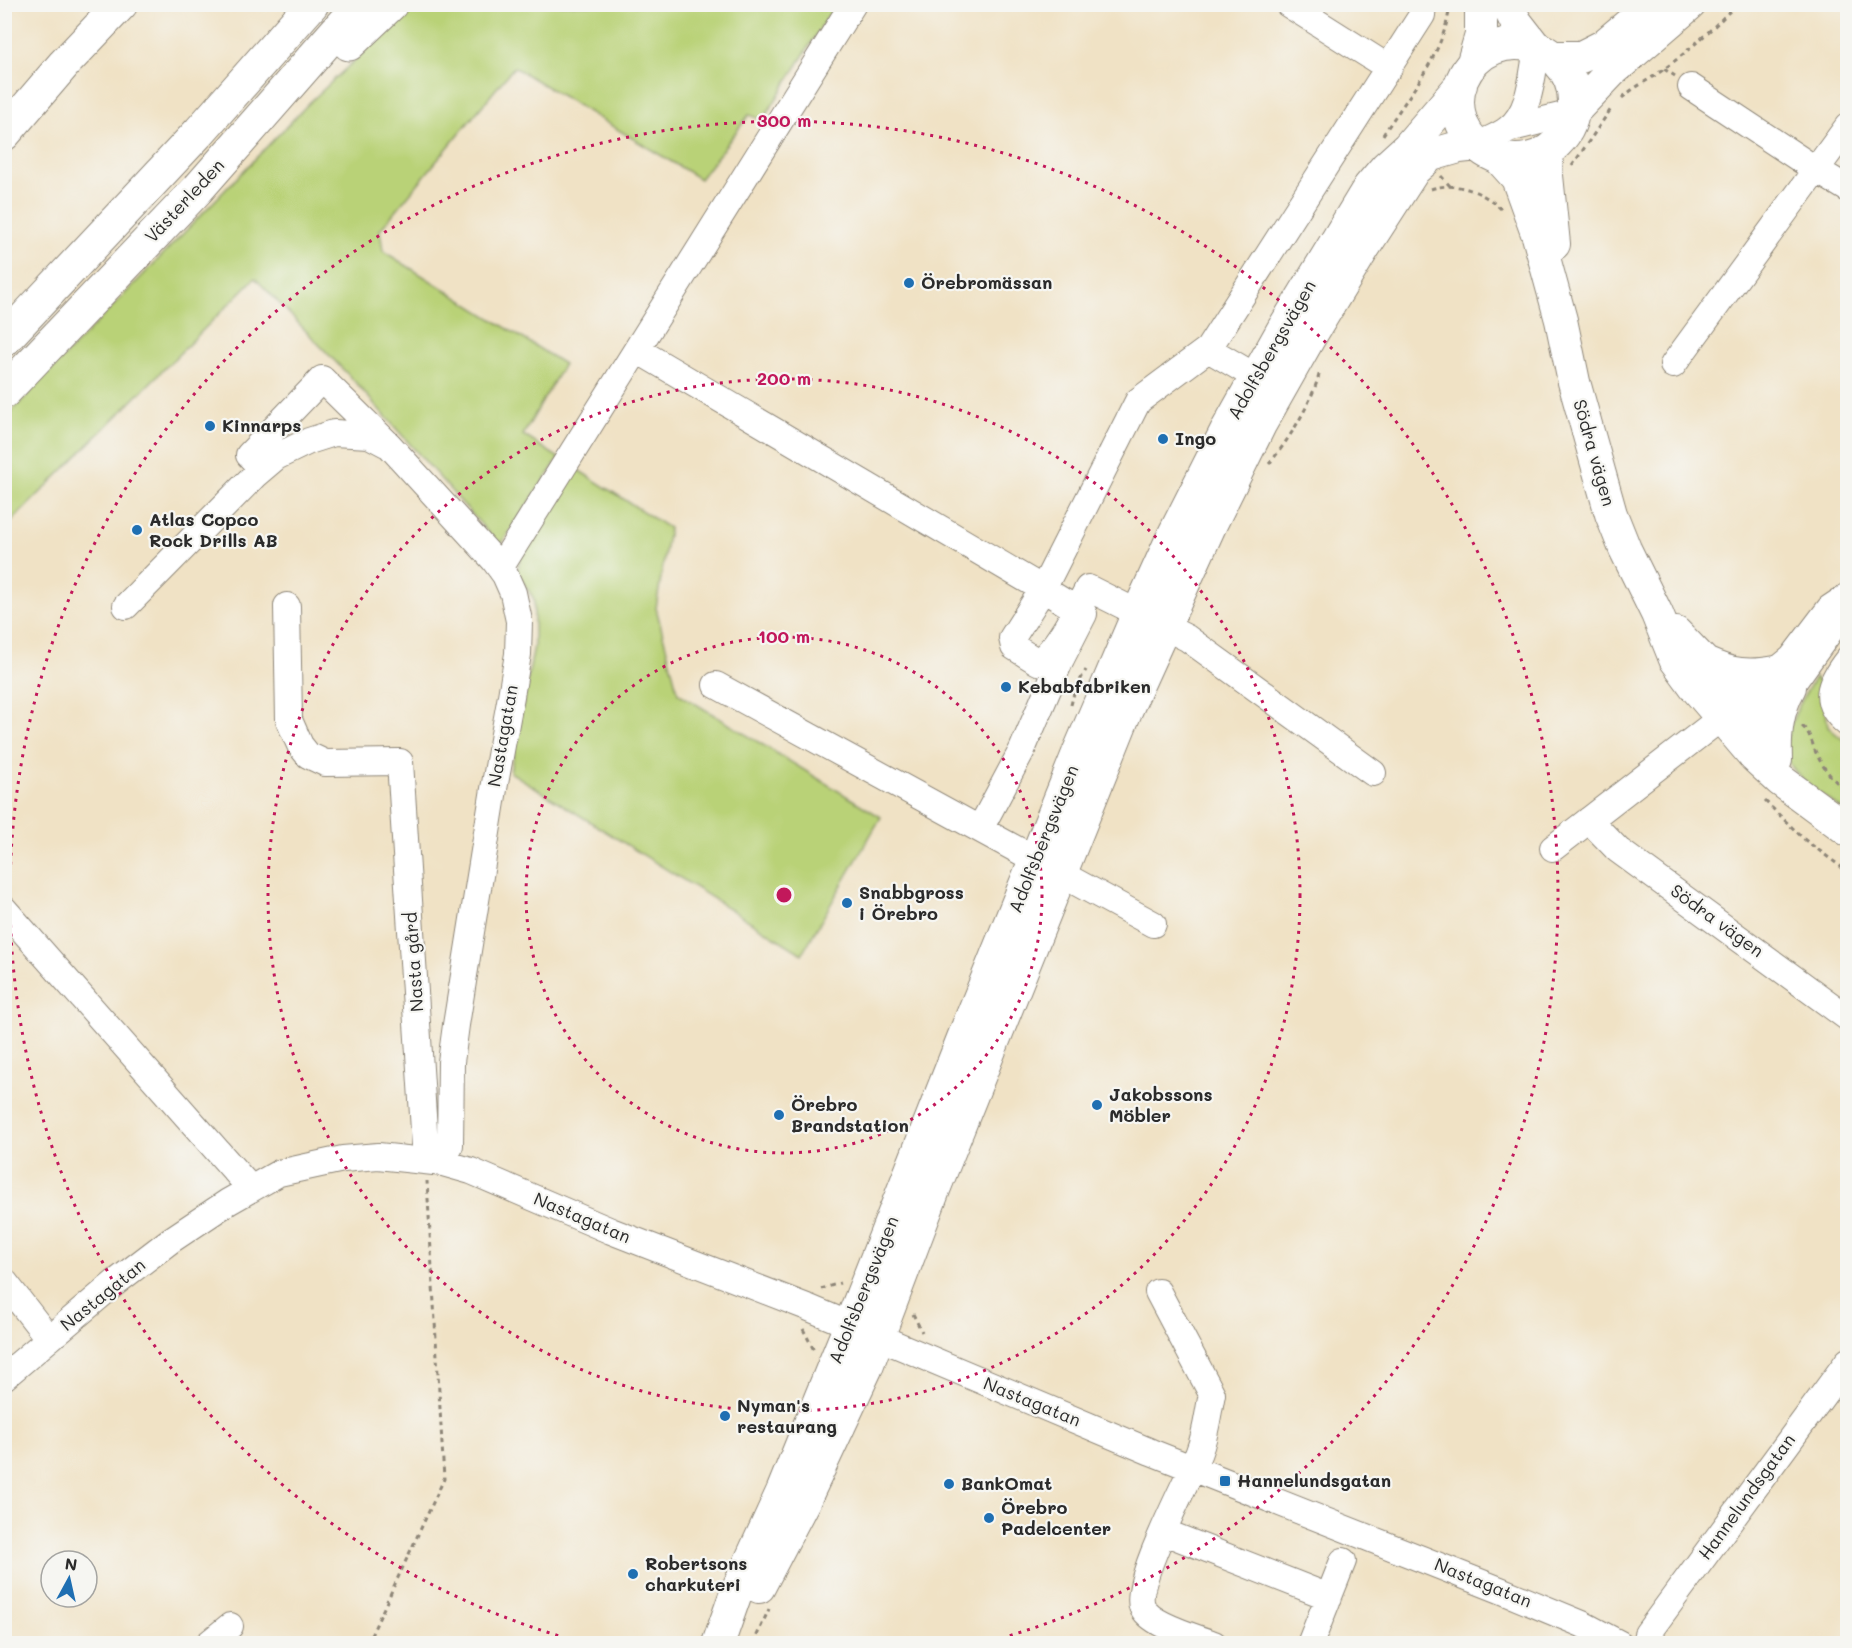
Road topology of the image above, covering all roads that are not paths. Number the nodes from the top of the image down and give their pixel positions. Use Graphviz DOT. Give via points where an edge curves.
graph roads {
  1 [pos="95,4"];
  2 [pos="121,4"];
  3 [pos="312,4"];
  4 [pos="360,4"];
  5 [pos="391,4"];
  6 [pos="853,4"];
  7 [pos="1288,4"];
  8 [pos="1423,4"];
  9 [pos="1481,4"];
  10 [pos="1507,4"];
  11 [pos="1653,4"];
  12 [pos="1690,4"];
  13 [pos="1545,53"];
  14 [pos="1389,68"];
  15 [pos="303,70"];
  16 [pos="1467,74"];
  17 [pos="1691,87"];
  18 [pos="1572,113"];
  19 [pos="1848,126"];
  20 [pos="6,132"];
  21 [pos="1495,144"];
  22 [pos="1560,159"];
  23 [pos="1815,169"];
  24 [pos="1848,189"];
  25 [pos="1561,320"];
  26 [pos="4,340"];
  27 [pos="1208,349"];
  28 [pos="637,350"];
  29 [pos="1673,365"];
  30 [pos="1268,384"];
  31 [pos="4,392"];
  32 [pos="389,445"];
  33 [pos="262,469"];
  34 [pos="500,568"];
  35 [pos="1043,589"];
  36 [pos="1848,596"];
  37 [pos="1848,602"];
  38 [pos="126,606"];
  39 [pos="287,606"];
  40 [pos="1076,610"];
  41 [pos="1657,614"];
  42 [pos="1150,619"];
  43 [pos="1848,659"];
  44 [pos="1705,663"];
  45 [pos="1783,680"];
  46 [pos="716,685"];
  47 [pos="1730,712"];
  48 [pos="1848,724"];
  49 [pos="1776,760"];
  50 [pos="1373,773"];
  51 [pos="1810,801"];
  52 [pos="1589,820"];
  53 [pos="980,829"];
  54 [pos="1848,830"];
  55 [pos="1553,848"];
  56 [pos="1048,867"];
  57 [pos="4,909"];
  58 [pos="1153,924"];
  59 [pos="1848,1018"];
  60 [pos="435,1162"];
  61 [pos="251,1189"];
  62 [pos="4,1281"];
  63 [pos="1158,1292"];
  64 [pos="864,1331"];
  65 [pos="49,1339"];
  66 [pos="1848,1361"];
  67 [pos="4,1377"];
  68 [pos="1192,1468"];
  69 [pos="1164,1532"];
  70 [pos="1343,1561"];
  71 [pos="1329,1598"];
  72 [pos="230,1626"];
  73 [pos="1647,1634"];
  74 [pos="208,1644"];
  75 [pos="718,1644"];
  76 [pos="729,1644"];
  77 [pos="1214,1644"];
  78 [pos="1310,1644"];
  79 [pos="1620,1644"];
  1 -- 20 [label="highway" via="13,116"];
  2 -- 20 [label="highway"];
  3 -- 26 [label="highway, Västerleden" via="200,131"];
  4 -- 15 [label="highway, Västerleden"];
  5 -- 15 [label="highway" via="323,68"];
  6 -- 28 [label="street"];
  7 -- 14 [label="street"];
  8 -- 14 [label="street" via="1422,15"];
  9 -- 16 [label="main road" via="1481,35"];
  10 -- 13 [label="main road" via="1516,22"];
  11 -- 13 [label="main road" via="1603,46 1581,57"];
  12 -- 18 [label="main road" via="1612,71"];
  13 -- 16 [label="main road" via="1519,43 1489,49"];
  13 -- 18 [label="main road" via="1563,65 1571,83"];
  13 -- 21 [label="street" via="1519,118"];
  14 -- 27 [label="street"];
  15 -- 31 [label="highway, Västerleden" via="197,190"];
  16 -- 21 [label="main road, Södra vägen" via="1457,106 1460,118 1471,138"];
  16 -- 30 [label="main road, Adolfsbergsvägen" via="1408,147 1368,187"];
  17 -- 23 [label="street"];
  18 -- 21 [label="street"];
  18 -- 22 [label="main road" via="1560,137"];
  19 -- 23 [label="street"];
  21 -- 22 [label="main road, Adolfsbergsvägen" via="1529,160"];
  21 -- 25 [label="main road, Södra vägen" via="1521,188"];
  21 -- 30 [label="main road, Adolfsbergsvägen" via="1459,147 1431,155 1414,171"];
  22 -- 25 [label="main road, Södra vägen" via="1546,166"];
  23 -- 24 [label="street"];
  23 -- 29 [label="street"];
  25 -- 41 [label="main road, Södra vägen" via="1611,514"];
  27 -- 30 [label="street"];
  27 -- 35 [label="street" via="1138,401"];
  28 -- 34 [label="street"];
  28 -- 35 [label="street"];
  30 -- 42 [label="main road, Adolfsbergsvägen" via="1220,506"];
  32 -- 33 [label="street" via="369,435 334,433 276,457"];
  32 -- 33 [label="street, Nastagatan" via="322,379 249,455"];
  32 -- 34 [label="street, Nastagatan"];
  33 -- 38 [label="street"];
  34 -- 60 [label="street, Nastagatan" via="513,593 519,621 518,654 456,1025 450,1145"];
  35 -- 40 [label="street"];
  35 -- 40 [label="street" via="1012,638 1014,647 1038,662"];
  36 -- 45 [label="street" via="1830,608 1792,658"];
  37 -- 45 [label="street" via="1841,616"];
  39 -- 60 [label="street, Nasta gård" via="289,720 300,745 325,763 400,762"];
  40 -- 42 [label="street" via="1088,588"];
  40 -- 53 [label="street" via="1084,614 1022,750"];
  41 -- 44 [label="main road, Södra vägen"];
  41 -- 47 [label="main road, Södra vägen" via="1675,658 1697,689"];
  42 -- 50 [label="street" via="1187,638"];
  42 -- 56 [label="main road, Adolfsbergsvägen" via="1126,711"];
  43 -- 48 [label="street" via="1834,677 1830,700 1838,716"];
  44 -- 45 [label="main road" via="1726,672"];
  44 -- 47 [label="main road, Södra vägen"];
  45 -- 47 [label="street" via="1776,699 1760,707"];
  45 -- 49 [label="main road"];
  46 -- 53 [label="street"];
  47 -- 49 [label="main road, Södra vägen"];
  47 -- 51 [label="main road, Södra vägen" via="1755,757"];
  47 -- 52 [label="street"];
  49 -- 51 [label="main road, Södra vägen"];
  51 -- 54 [label="main road, Södra vägen"];
  52 -- 55 [label="street"];
  52 -- 59 [label="street, Södra vägen" via="1618,850"];
  53 -- 56 [label="street"];
  56 -- 58 [label="street"];
  56 -- 64 [label="main road, Adolfsbergsvägen"];
  57 -- 61 [label="street"];
  60 -- 61 [label="street, Nastagatan" via="378,1156 343,1159 279,1173"];
  60 -- 64 [label="street, Nastagatan" via="471,1171"];
  61 -- 65 [label="street, Nastagatan" via="171,1240"];
  62 -- 65 [label="street"];
  63 -- 68 [label="street" via="1212,1394"];
  64 -- 68 [label="street, Nastagatan"];
  64 -- 75 [label="main road, Adolfsbergsvägen" via="782,1492 737,1590"];
  64 -- 76 [label="main road, Adolfsbergsvägen" via="866,1369 815,1479"];
  65 -- 67 [label="street, Nastagatan"];
  66 -- 73 [label="street, Hannelundsgatan"];
  68 -- 69 [label="street"];
  68 -- 79 [label="street, Nastagatan" via="1500,1590"];
  69 -- 71 [label="street"];
  69 -- 77 [label="street" via="1144,1582 1142,1606 1158,1622"];
  70 -- 71 [label="street"];
  71 -- 78 [label="street"];
  72 -- 74 [label="street"];
}
